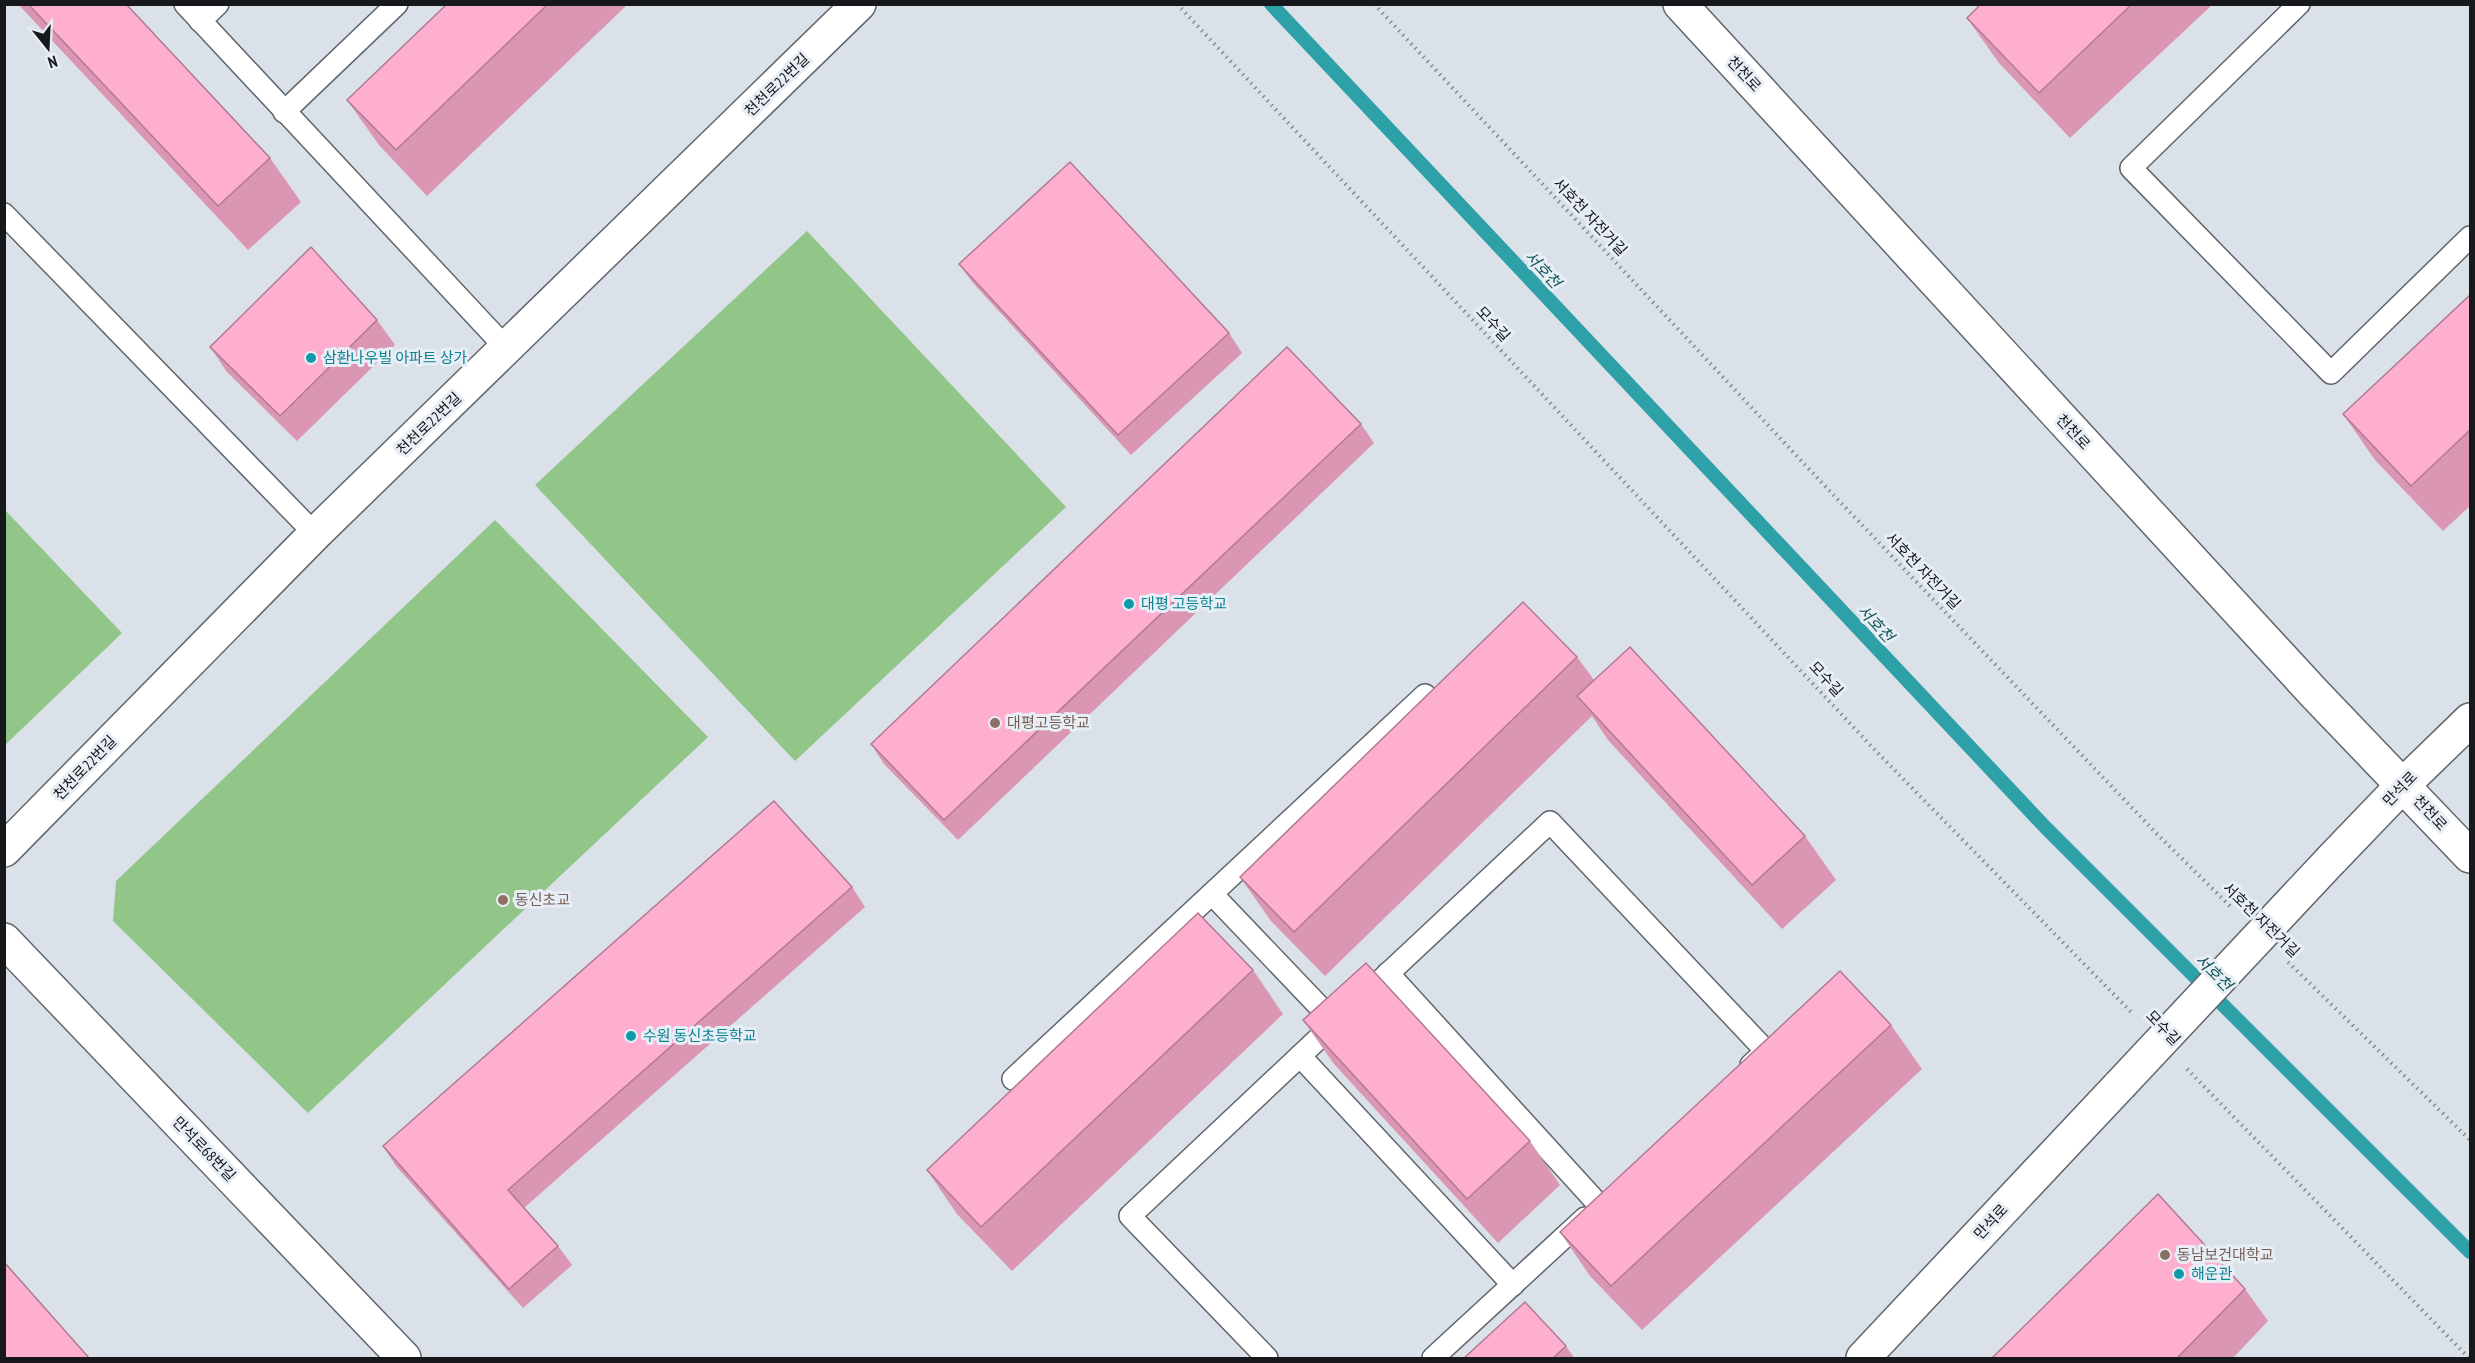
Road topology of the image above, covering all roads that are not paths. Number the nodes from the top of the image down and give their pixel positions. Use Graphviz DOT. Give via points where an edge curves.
graph roads {
  1 [pos="185,4"];
  2 [pos="218,4"];
  3 [pos="397,4"];
  4 [pos="859,4"];
  5 [pos="1680,4"];
  6 [pos="2299,4"];
  7 [pos="200,21"];
  8 [pos="284,112"];
  9 [pos="4,214"];
  10 [pos="2470,237"];
  11 [pos="507,349"];
  12 [pos="315,534"];
  13 [pos="1425,695"];
  14 [pos="2470,720"];
  15 [pos="2403,785"];
  16 [pos="4,850"];
  17 [pos="2470,856"];
  18 [pos="1212,894"];
  19 [pos="4,940"];
  20 [pos="1388,973"];
  21 [pos="1335,1023"];
  22 [pos="1300,1056"];
  23 [pos="1739,1075"];
  24 [pos="1013,1079"];
  25 [pos="1617,1189"];
  26 [pos="1599,1205"];
  27 [pos="1514,1284"];
  28 [pos="404,1359"];
  29 [pos="1267,1359"];
  30 [pos="1433,1359"];
  31 [pos="1863,1359"];
  1 -- 7 [label="lane"];
  2 -- 7 [label="lane"];
  3 -- 8 [label="lane"];
  4 -- 11 [label="street, 천천로22번길"];
  5 -- 15 [label="street, 천천로"];
  6 -- 10 [label="lane" via="2131,168 2331,373"];
  7 -- 8 [label="lane"];
  8 -- 11 [label="lane"];
  9 -- 12 [label="lane"];
  11 -- 12 [label="street, 천천로22번길"];
  12 -- 16 [label="street, 천천로22번길"];
  13 -- 18 [label="lane"];
  14 -- 15 [label="street, 만석로"];
  15 -- 17 [label="street, 천천로"];
  15 -- 31 [label="street, 만석로, bridge"];
  18 -- 21 [label="lane"];
  18 -- 24 [label="lane"];
  19 -- 28 [label="street, 만석로68번길"];
  20 -- 21 [label="lane"];
  20 -- 23 [label="lane" via="1550,822 1766,1051"];
  20 -- 26 [label="lane"];
  21 -- 22 [label="lane"];
  22 -- 27 [label="lane"];
  22 -- 29 [label="lane" via="1130,1216"];
  25 -- 26 [label="lane"];
  26 -- 27 [label="lane"];
  27 -- 30 [label="lane"];
}
